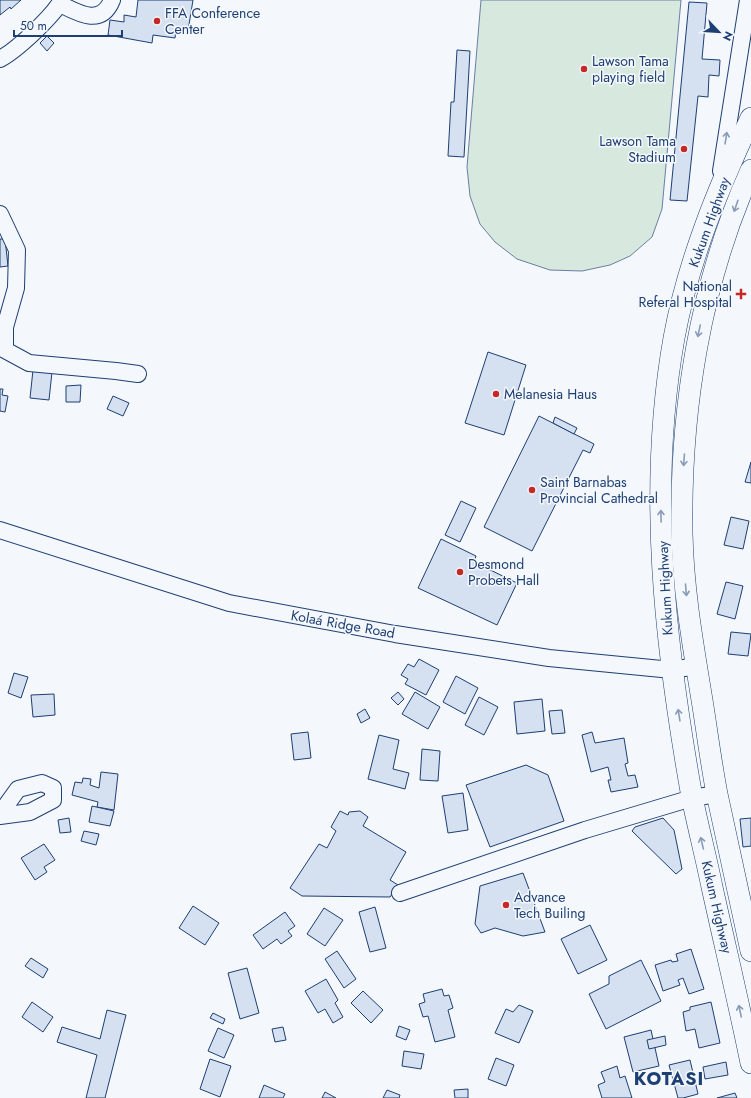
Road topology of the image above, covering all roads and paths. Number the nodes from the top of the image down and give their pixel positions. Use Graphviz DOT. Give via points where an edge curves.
graph roads {
  1 [pos="112,0"];
  2 [pos="748,0"];
  3 [pos="57,6"];
  4 [pos="0,59"];
  5 [pos="751,118"];
  6 [pos="751,170"];
  7 [pos="718,191"];
  8 [pos="0,214"];
  9 [pos="138,374"];
  10 [pos="0,530"];
  11 [pos="696,666"];
  12 [pos="672,670"];
  13 [pos="717,794"];
  14 [pos="692,798"];
  15 [pos="400,893"];
  16 [pos="751,951"];
  17 [pos="751,1063"];
  1 -- 3 [label="street" via="105,11 91,16"];
  7 -- 2 [label="street, one-way"];
  3 -- 4 [label="street" via="11,53"];
  5 -- 7 [label="main road, Kukum Highway"];
  6 -- 11 [label="main road, Kukum Highway, one-way" via="724,241 703,315 686,426 682,534"];
  12 -- 7 [label="main road, Kukum Highway, one-way" via="661,519 663,424 668,375 684,296"];
  8 -- 9 [label="street" via="17,250 16,288 5,327 5,350 29,363"];
  10 -- 12 [label="street, Kolaá Ridge Road" via="229,603 395,634 549,658"];
  11 -- 12 [label="street, Kolaá Ridge Road"];
  11 -- 13 [label="main road, Kukum Highway"];
  14 -- 12 [label="main road, Kukum Highway, one-way"];
  13 -- 14 [label="street"];
  13 -- 16 [label="main road, Kukum Highway"];
  14 -- 15 [label="street" via="585,830"];
  17 -- 14 [label="main road, Kukum Highway, one-way"];
}
